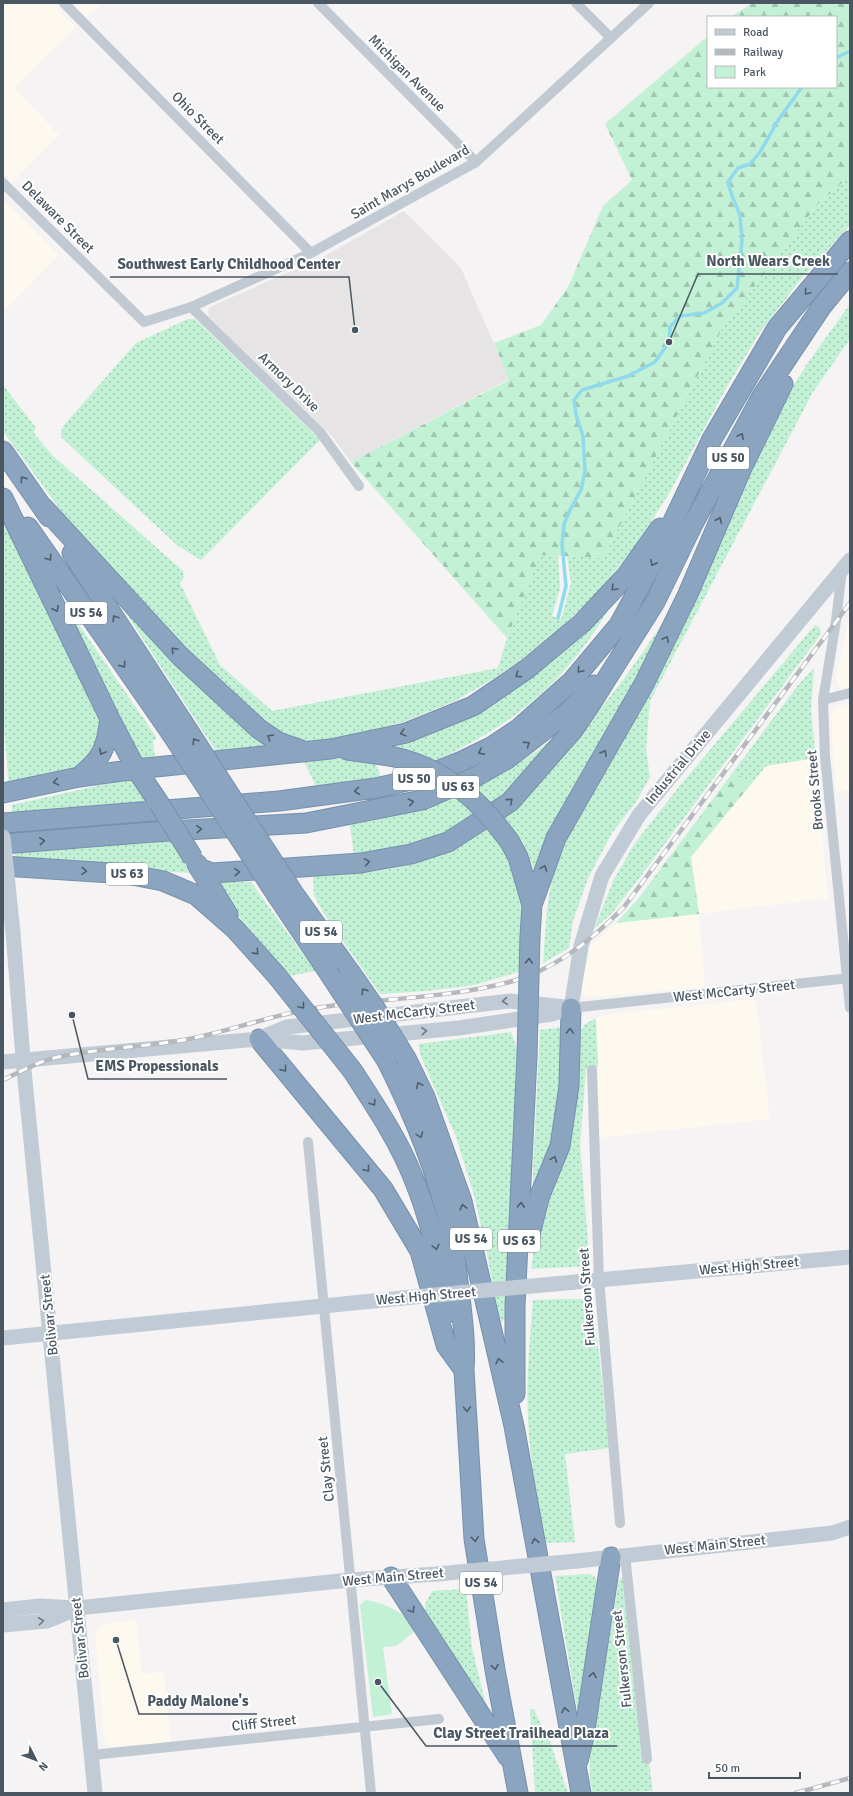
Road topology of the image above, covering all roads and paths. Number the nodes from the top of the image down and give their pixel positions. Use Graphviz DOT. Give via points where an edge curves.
graph roads {
  1 [pos="64,3"];
  2 [pos="318,3"];
  3 [pos="576,3"];
  4 [pos="649,3"];
  5 [pos="611,38"];
  6 [pos="476,162"];
  7 [pos="3,183"];
  8 [pos="850,241"];
  9 [pos="311,254"];
  10 [pos="850,272"];
  11 [pos="822,306"];
  12 [pos="191,307"];
  13 [pos="144,322"];
  14 [pos="3,452"];
  15 [pos="359,486"];
  16 [pos="688,490"];
  17 [pos="3,492"];
  18 [pos="3,498"];
  19 [pos="43,507"];
  20 [pos="846,565"];
  21 [pos="623,655"];
  22 [pos="850,693"];
  23 [pos="823,700"];
  24 [pos="110,718"];
  25 [pos="176,727"];
  26 [pos="331,749"];
  27 [pos="306,751"];
  28 [pos="136,769"];
  29 [pos="79,777"];
  30 [pos="3,793"];
  31 [pos="3,823"];
  32 [pos="3,837"];
  33 [pos="3,844"];
  34 [pos="196,863"];
  35 [pos="3,866"];
  36 [pos="285,894"];
  37 [pos="532,905"];
  38 [pos="235,929"];
  39 [pos="849,978"];
  40 [pos="571,1008"];
  41 [pos="850,1008"];
  42 [pos="259,1039"];
  43 [pos="24,1060"];
  44 [pos="3,1062"];
  45 [pos="592,1070"];
  46 [pos="308,1142"];
  47 [pos="850,1257"];
  48 [pos="598,1279"];
  49 [pos="324,1306"];
  50 [pos="515,1306"];
  51 [pos="51,1333"];
  52 [pos="3,1338"];
  53 [pos="464,1370"];
  54 [pos="514,1426"];
  55 [pos="620,1522"];
  56 [pos="850,1526"];
  57 [pos="618,1556"];
  58 [pos="391,1577"];
  59 [pos="350,1580"];
  60 [pos="77,1608"];
  61 [pos="3,1610"];
  62 [pos="3,1624"];
  63 [pos="439,1719"];
  64 [pos="365,1727"];
  65 [pos="92,1754"];
  66 [pos="647,1759"];
  67 [pos="512,1763"];
  68 [pos="576,1768"];
  69 [pos="580,1791"];
  70 [pos="95,1793"];
  71 [pos="371,1793"];
  72 [pos="518,1793"];
  1 -- 9 [label="street, Ohio Street"];
  2 -- 6 [label="street, Michigan Avenue"];
  3 -- 5 [label="street"];
  4 -- 5 [label="street, Saint Marys Boulevard"];
  5 -- 6 [label="street, Saint Marys Boulevard"];
  6 -- 9 [label="street, Saint Marys Boulevard"];
  7 -- 13 [label="street, Delaware Street"];
  8 -- 16 [label="highway, US 50, one-way" via="777,328 712,439"];
  9 -- 12 [label="street, Saint Marys Boulevard"];
  10 -- 11 [label="highway, US 50"];
  21 -- 11 [label="highway, US 50, one-way" via="655,602 693,524 762,396"];
  37 -- 11 [label="highway, one-way" via="556,838 644,684 688,594 741,470"];
  12 -- 13 [label="street, Saint Marys Boulevard"];
  12 -- 15 [label="street, Armory Drive" via="320,432"];
  19 -- 14 [label="highway, US 54, one-way"];
  16 -- 26 [label="highway, one-way" via="626,576 582,623 527,669 473,706 406,733"];
  16 -- 31 [label="highway, US 50, one-way" via="619,625 572,681 518,729 491,747 420,778 376,788 287,800"];
  17 -- 25 [label="highway, US 54, one-way"];
  18 -- 24 [label="highway, one-way"];
  25 -- 19 [label="highway, US 54, one-way"];
  27 -- 19 [label="highway, one-way" via="278,742 266,734 180,656"];
  20 -- 23 [label="street, Brooks Street"];
  20 -- 40 [label="main road, Industrial Drive" via="639,815 602,876 581,946"];
  33 -- 21 [label="highway, US 50, one-way" via="306,823 422,800 475,777 507,759 569,711"];
  34 -- 21 [label="highway, one-way" via="212,873 361,863 411,854 448,842 510,802 573,730"];
  22 -- 23 [label="street"];
  23 -- 39 [label="street, Brooks Street" via="825,756"];
  24 -- 28 [label="highway"];
  24 -- 29 [label="highway, one-way" via="104,752"];
  25 -- 36 [label="highway, US 54, bridge"];
  26 -- 27 [label="highway, US 63"];
  26 -- 37 [label="highway, US 63, bridge" via="410,760 444,776 480,806 510,842 518,857"];
  27 -- 28 [label="highway, US 63"];
  28 -- 29 [label="highway, US 63"];
  28 -- 34 [label="highway, bridge"];
  29 -- 30 [label="highway, US 63, one-way"];
  32 -- 43 [label="main road, Bolivar Street, bridge"];
  34 -- 38 [label="highway"];
  35 -- 38 [label="highway, US 63, one-way" via="127,874 163,881 196,895"];
  36 -- 53 [label="highway, US 54, one-way, bridge" via="329,973 387,1061 420,1132 452,1232 466,1342"];
  54 -- 36 [label="highway, US 54, one-way, bridge" via="462,1201 425,1097 407,1060 375,1008 350,972"];
  50 -- 37 [label="highway, US 63, one-way, bridge"];
  38 -- 53 [label="highway, US 63, one-way, bridge" via="277,976 352,1070 384,1121 413,1176 433,1237"];
  39 -- 40 [label="street, West McCarty Street"];
  39 -- 41 [label="street, Brooks Street"];
  42 -- 40 [label="main road, West McCarty Street, one-way" via="303,1043 459,1028 552,1014"];
  40 -- 42 [label="main road, West McCarty Street, one-way" via="510,1001 287,1027"];
  50 -- 40 [label="highway, one-way" via="534,1212 560,1146 569,1086"];
  42 -- 43 [label="main road, West McCarty Street"];
  42 -- 53 [label="highway, one-way" via="383,1189 420,1251 446,1344"];
  43 -- 44 [label="main road, West McCarty Street"];
  43 -- 51 [label="main road, Bolivar Street"];
  45 -- 48 [label="street, Fulkerson Street"];
  46 -- 49 [label="street, Clay Street"];
  47 -- 48 [label="main road, West High Street"];
  48 -- 49 [label="main road, West High Street, bridge"];
  48 -- 55 [label="street, Fulkerson Street"];
  49 -- 51 [label="main road, West High Street"];
  49 -- 59 [label="street, Clay Street"];
  50 -- 54 [label="highway, US 63"];
  51 -- 52 [label="main road, West High Street"];
  51 -- 60 [label="main road, Bolivar Street"];
  53 -- 67 [label="highway, US 54, one-way" via="474,1539"];
  68 -- 54 [label="highway, US 54, one-way"];
  56 -- 57 [label="main road, West Main Street" via="832,1533"];
  57 -- 58 [label="main road, West Main Street, bridge"];
  57 -- 66 [label="street, Fulkerson Street"];
  68 -- 57 [label="highway, one-way"];
  58 -- 59 [label="main road, West Main Street"];
  58 -- 67 [label="highway, one-way"];
  59 -- 60 [label="main road, West Main Street"];
  59 -- 64 [label="street, Clay Street"];
  60 -- 61 [label="main road, West Main Street" via="40,1606"];
  62 -- 60 [label="main road, West Main Street, one-way" via="47,1620"];
  60 -- 65 [label="main road, Bolivar Street"];
  63 -- 64 [label="street, Cliff Street"];
  64 -- 65 [label="street, Cliff Street"];
  64 -- 71 [label="street, Clay Street"];
  65 -- 70 [label="main road, Bolivar Street"];
  67 -- 72 [label="highway, US 54"];
  68 -- 69 [label="highway, US 54"];
}
